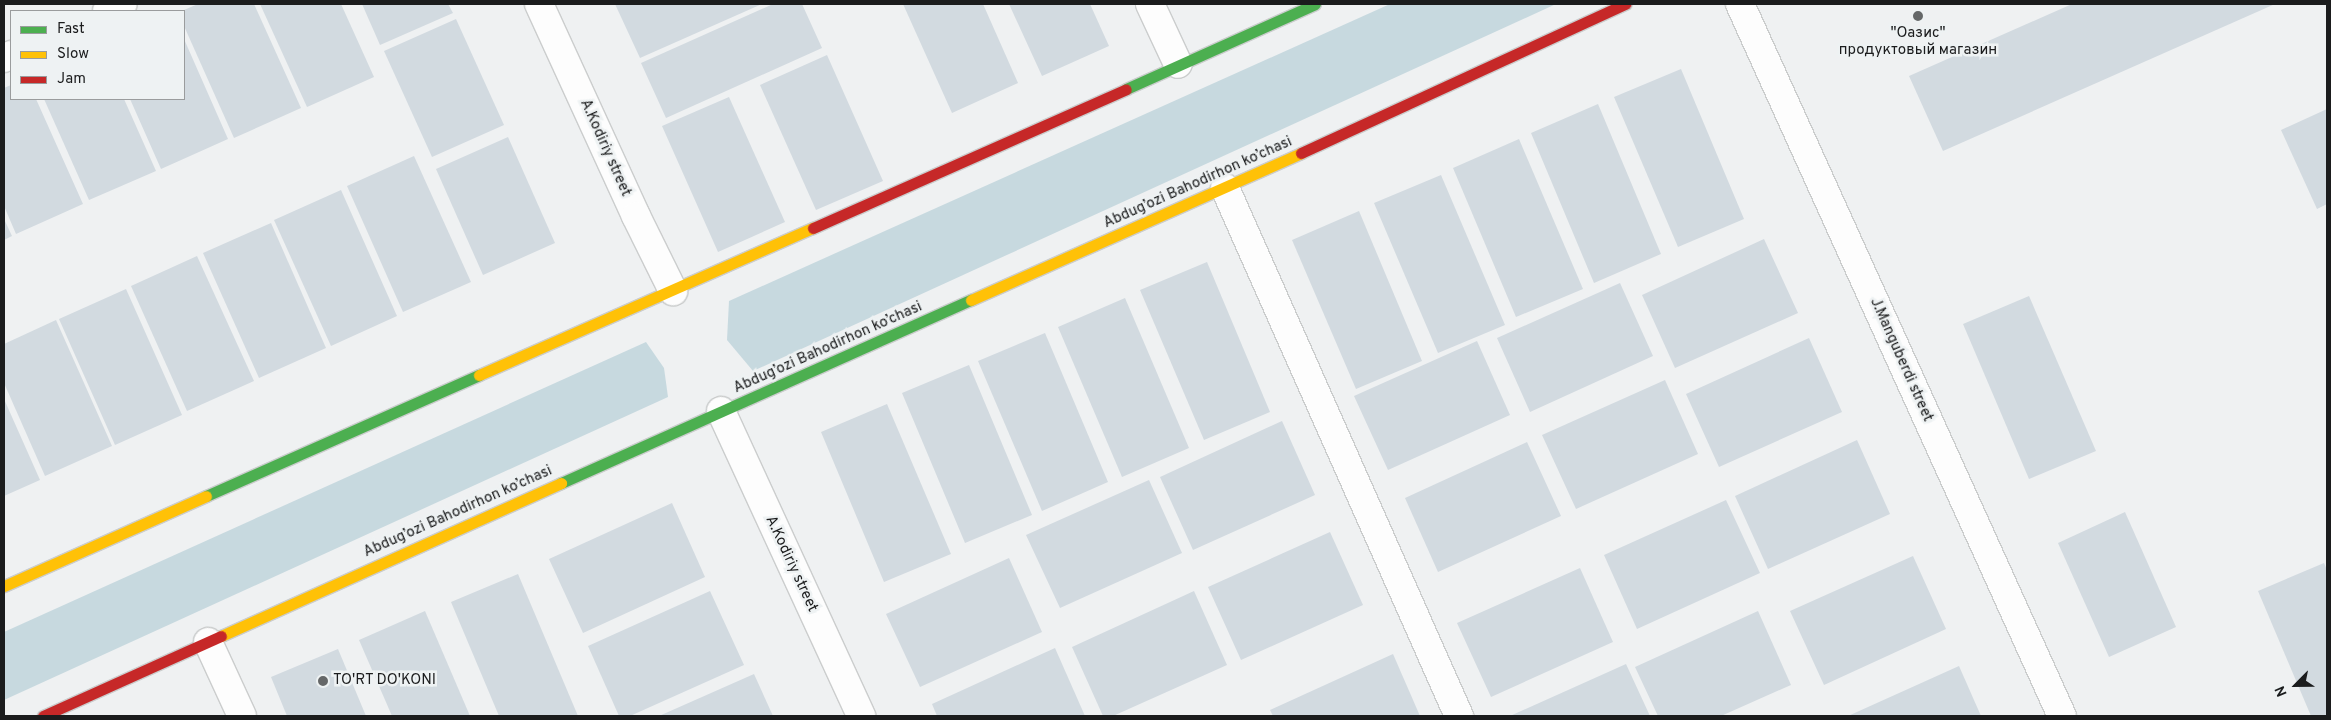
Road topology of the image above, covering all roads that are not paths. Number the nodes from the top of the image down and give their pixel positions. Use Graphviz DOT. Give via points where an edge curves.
graph roads {
  1 [pos="123,4"];
  2 [pos="539,4"];
  3 [pos="1150,4"];
  4 [pos="1315,4"];
  5 [pos="1625,4"];
  6 [pos="1740,4"];
  7 [pos="109,10"];
  8 [pos="1178,64"];
  9 [pos="1225,188"];
  10 [pos="673,291"];
  11 [pos="721,412"];
  12 [pos="4,586"];
  13 [pos="208,642"];
  14 [pos="43,716"];
  15 [pos="242,716"];
  16 [pos="861,716"];
  17 [pos="1459,716"];
  18 [pos="2062,716"];
  1 -- 7 [label="street"];
  2 -- 10 [label="street, A.Kodiriy street"];
  3 -- 8 [label="street"];
  4 -- 8 [label="main road"];
  5 -- 9 [label="main road, Abdug’ozi Bahodirhon ko’chasi"];
  6 -- 18 [label="street, J.Manguberdi street"];
  8 -- 10 [label="main road"];
  9 -- 11 [label="main road, Abdug’ozi Bahodirhon ko’chasi"];
  9 -- 17 [label="street"];
  10 -- 12 [label="main road"];
  11 -- 13 [label="main road, Abdug’ozi Bahodirhon ko’chasi"];
  11 -- 16 [label="street, A.Kodiriy street"];
  13 -- 14 [label="main road, Abdug’ozi Bahodirhon ko’chasi"];
  13 -- 15 [label="street"];
}
